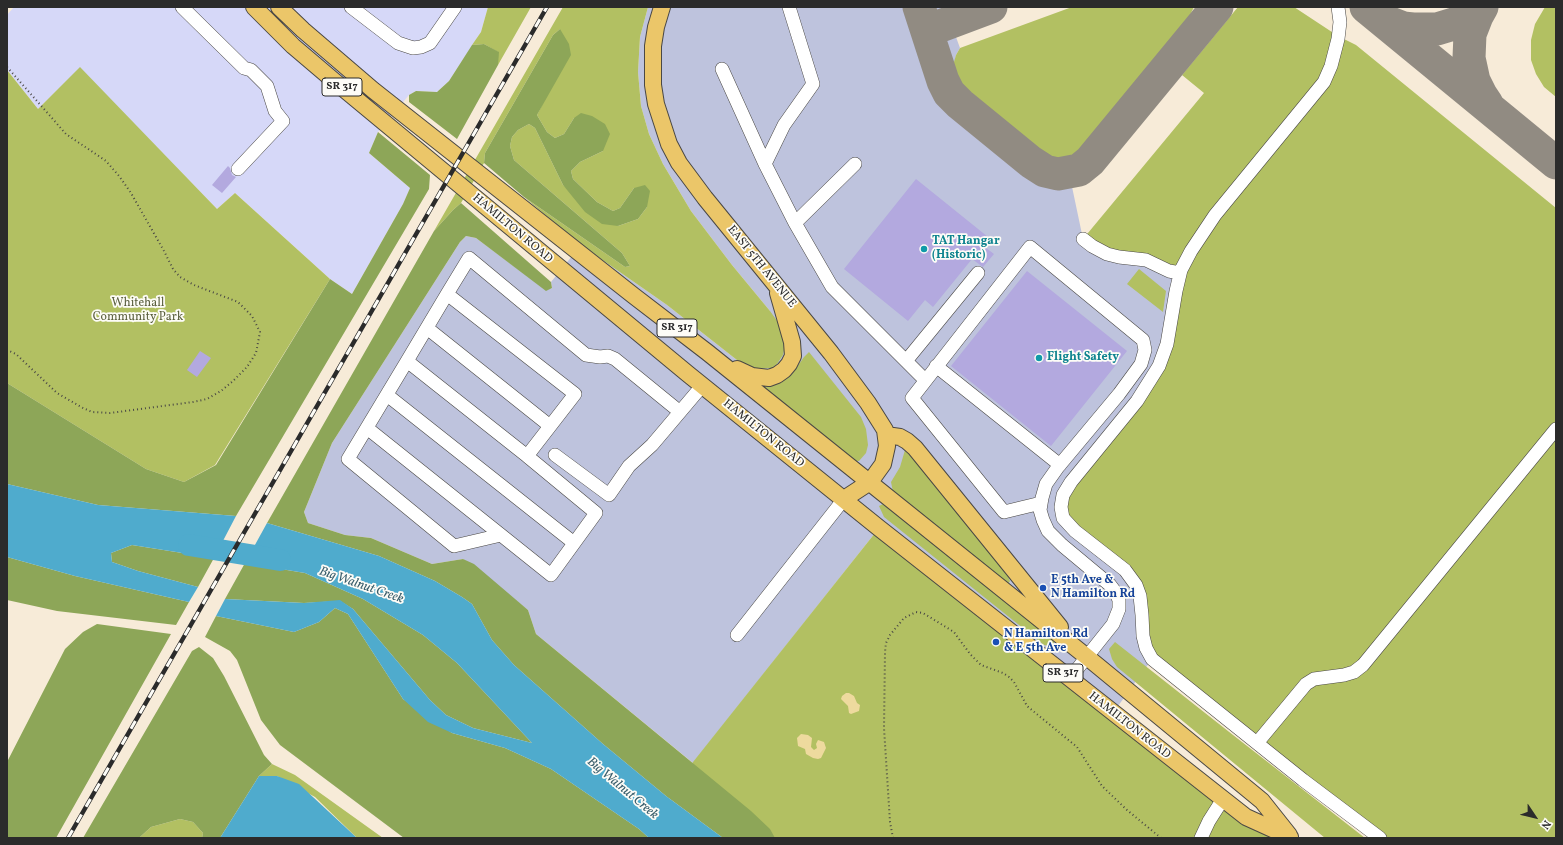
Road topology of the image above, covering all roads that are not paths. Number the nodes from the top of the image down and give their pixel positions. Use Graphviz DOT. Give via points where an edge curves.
graph roads {
  1 [pos="182,7"];
  2 [pos="254,7"];
  3 [pos="279,7"];
  4 [pos="351,7"];
  5 [pos="455,7"];
  6 [pos="662,7"];
  7 [pos="789,7"];
  8 [pos="1338,7"];
  9 [pos="722,69"];
  10 [pos="765,164"];
  11 [pos="855,164"];
  12 [pos="238,169"];
  13 [pos="795,223"];
  14 [pos="1083,239"];
  15 [pos="978,273"];
  16 [pos="1180,273"];
  17 [pos="775,284"];
  18 [pos="447,294"];
  19 [pos="427,328"];
  20 [pos="708,352"];
  21 [pos="407,361"];
  22 [pos="906,362"];
  23 [pos="936,366"];
  24 [pos="925,380"];
  25 [pos="702,386"];
  26 [pos="387,395"];
  27 [pos="680,412"];
  28 [pos="550,426"];
  29 [pos="367,428"];
  30 [pos="1556,428"];
  31 [pos="886,436"];
  32 [pos="555,455"];
  33 [pos="527,456"];
  34 [pos="1060,465"];
  35 [pos="870,482"];
  36 [pos="844,499"];
  37 [pos="1041,503"];
  38 [pos="501,535"];
  39 [pos="574,543"];
  40 [pos="737,635"];
  41 [pos="1084,654"];
  42 [pos="1070,678"];
  43 [pos="1257,743"];
  44 [pos="1223,799"];
  45 [pos="1201,838"];
  46 [pos="1291,838"];
  47 [pos="1380,838"];
  1 -- 12 [label="lane" via="244,68 245,75 260,91 268,93 275,111 283,121"];
  2 -- 25 [label="main road, HAMILTON ROAD / SR 317" via="293,46 333,80"];
  3 -- 20 [label="main road, HAMILTON ROAD / SR 317" via="415,123"];
  4 -- 5 [label="lane" via="398,43 413,48 422,47 430,42"];
  6 -- 17 [label="main road, EAST 5TH AVENUE" via="653,46 653,85 669,144 679,163 705,198"];
  7 -- 10 [label="lane" via="813,84 784,125"];
  8 -- 16 [label="lane" via="1338,39 1324,82 1202,232"];
  9 -- 10 [label="lane"];
  10 -- 13 [label="lane"];
  11 -- 13 [label="lane"];
  13 -- 22 [label="lane" via="832,287"];
  14 -- 16 [label="lane" via="1107,254 1146,260 1169,271"];
  15 -- 22 [label="lane"];
  16 -- 43 [label="lane" via="1159,366 1137,401 1071,482 1063,495 1061,507 1063,518 1075,531 1125,570 1136,585 1140,596 1143,636 1152,660"];
  17 -- 20 [label="main road" via="792,342 793,356 784,370 769,378 752,376"];
  17 -- 31 [label="main road, EAST 5TH AVENUE" via="852,382 885,430"];
  18 -- 19 [label="lane"];
  18 -- 27 [label="lane" via="469,258 586,355 608,356 615,359"];
  18 -- 28 [label="lane" via="575,394"];
  19 -- 21 [label="lane"];
  19 -- 28 [label="lane"];
  20 -- 35 [label="main road, HAMILTON ROAD / SR 317"];
  21 -- 26 [label="lane"];
  21 -- 33 [label="lane"];
  22 -- 24 [label="lane"];
  23 -- 24 [label="lane"];
  23 -- 34 [label="lane"];
  23 -- 34 [label="lane" via="1030,247 1143,340 1145,350 1141,364 1119,394"];
  24 -- 37 [label="lane" via="912,398 1004,512"];
  25 -- 27 [label="lane"];
  25 -- 36 [label="main road, HAMILTON ROAD / SR 317"];
  26 -- 29 [label="lane"];
  26 -- 39 [label="lane"];
  27 -- 32 [label="lane" via="630,466 609,495"];
  28 -- 33 [label="lane"];
  29 -- 38 [label="lane"];
  29 -- 38 [label="lane" via="348,459 454,546"];
  30 -- 43 [label="lane" via="1363,665 1349,674 1314,680 1306,684"];
  31 -- 35 [label="main road, EAST 5TH AVENUE" via="885,458 880,470"];
  31 -- 41 [label="main road" via="900,437 915,448"];
  33 -- 39 [label="lane" via="596,513"];
  34 -- 37 [label="lane" via="1046,484"];
  35 -- 36 [label="main road, EAST 5TH AVENUE"];
  35 -- 41 [label="main road, HAMILTON ROAD / SR 317"];
  36 -- 40 [label="lane"];
  36 -- 42 [label="main road, HAMILTON ROAD / SR 317"];
  37 -- 41 [label="lane" via="1041,515 1048,531 1110,585 1119,600 1116,618"];
  38 -- 39 [label="lane" via="551,575"];
  41 -- 42 [label="lane"];
  41 -- 46 [label="main road, HAMILTON ROAD / SR 317" via="1262,801"];
  42 -- 44 [label="main road, HAMILTON ROAD / SR 317"];
  43 -- 47 [label="lane"];
  44 -- 45 [label="lane"];
  44 -- 46 [label="main road, HAMILTON ROAD / SR 317" via="1246,817"];
}
